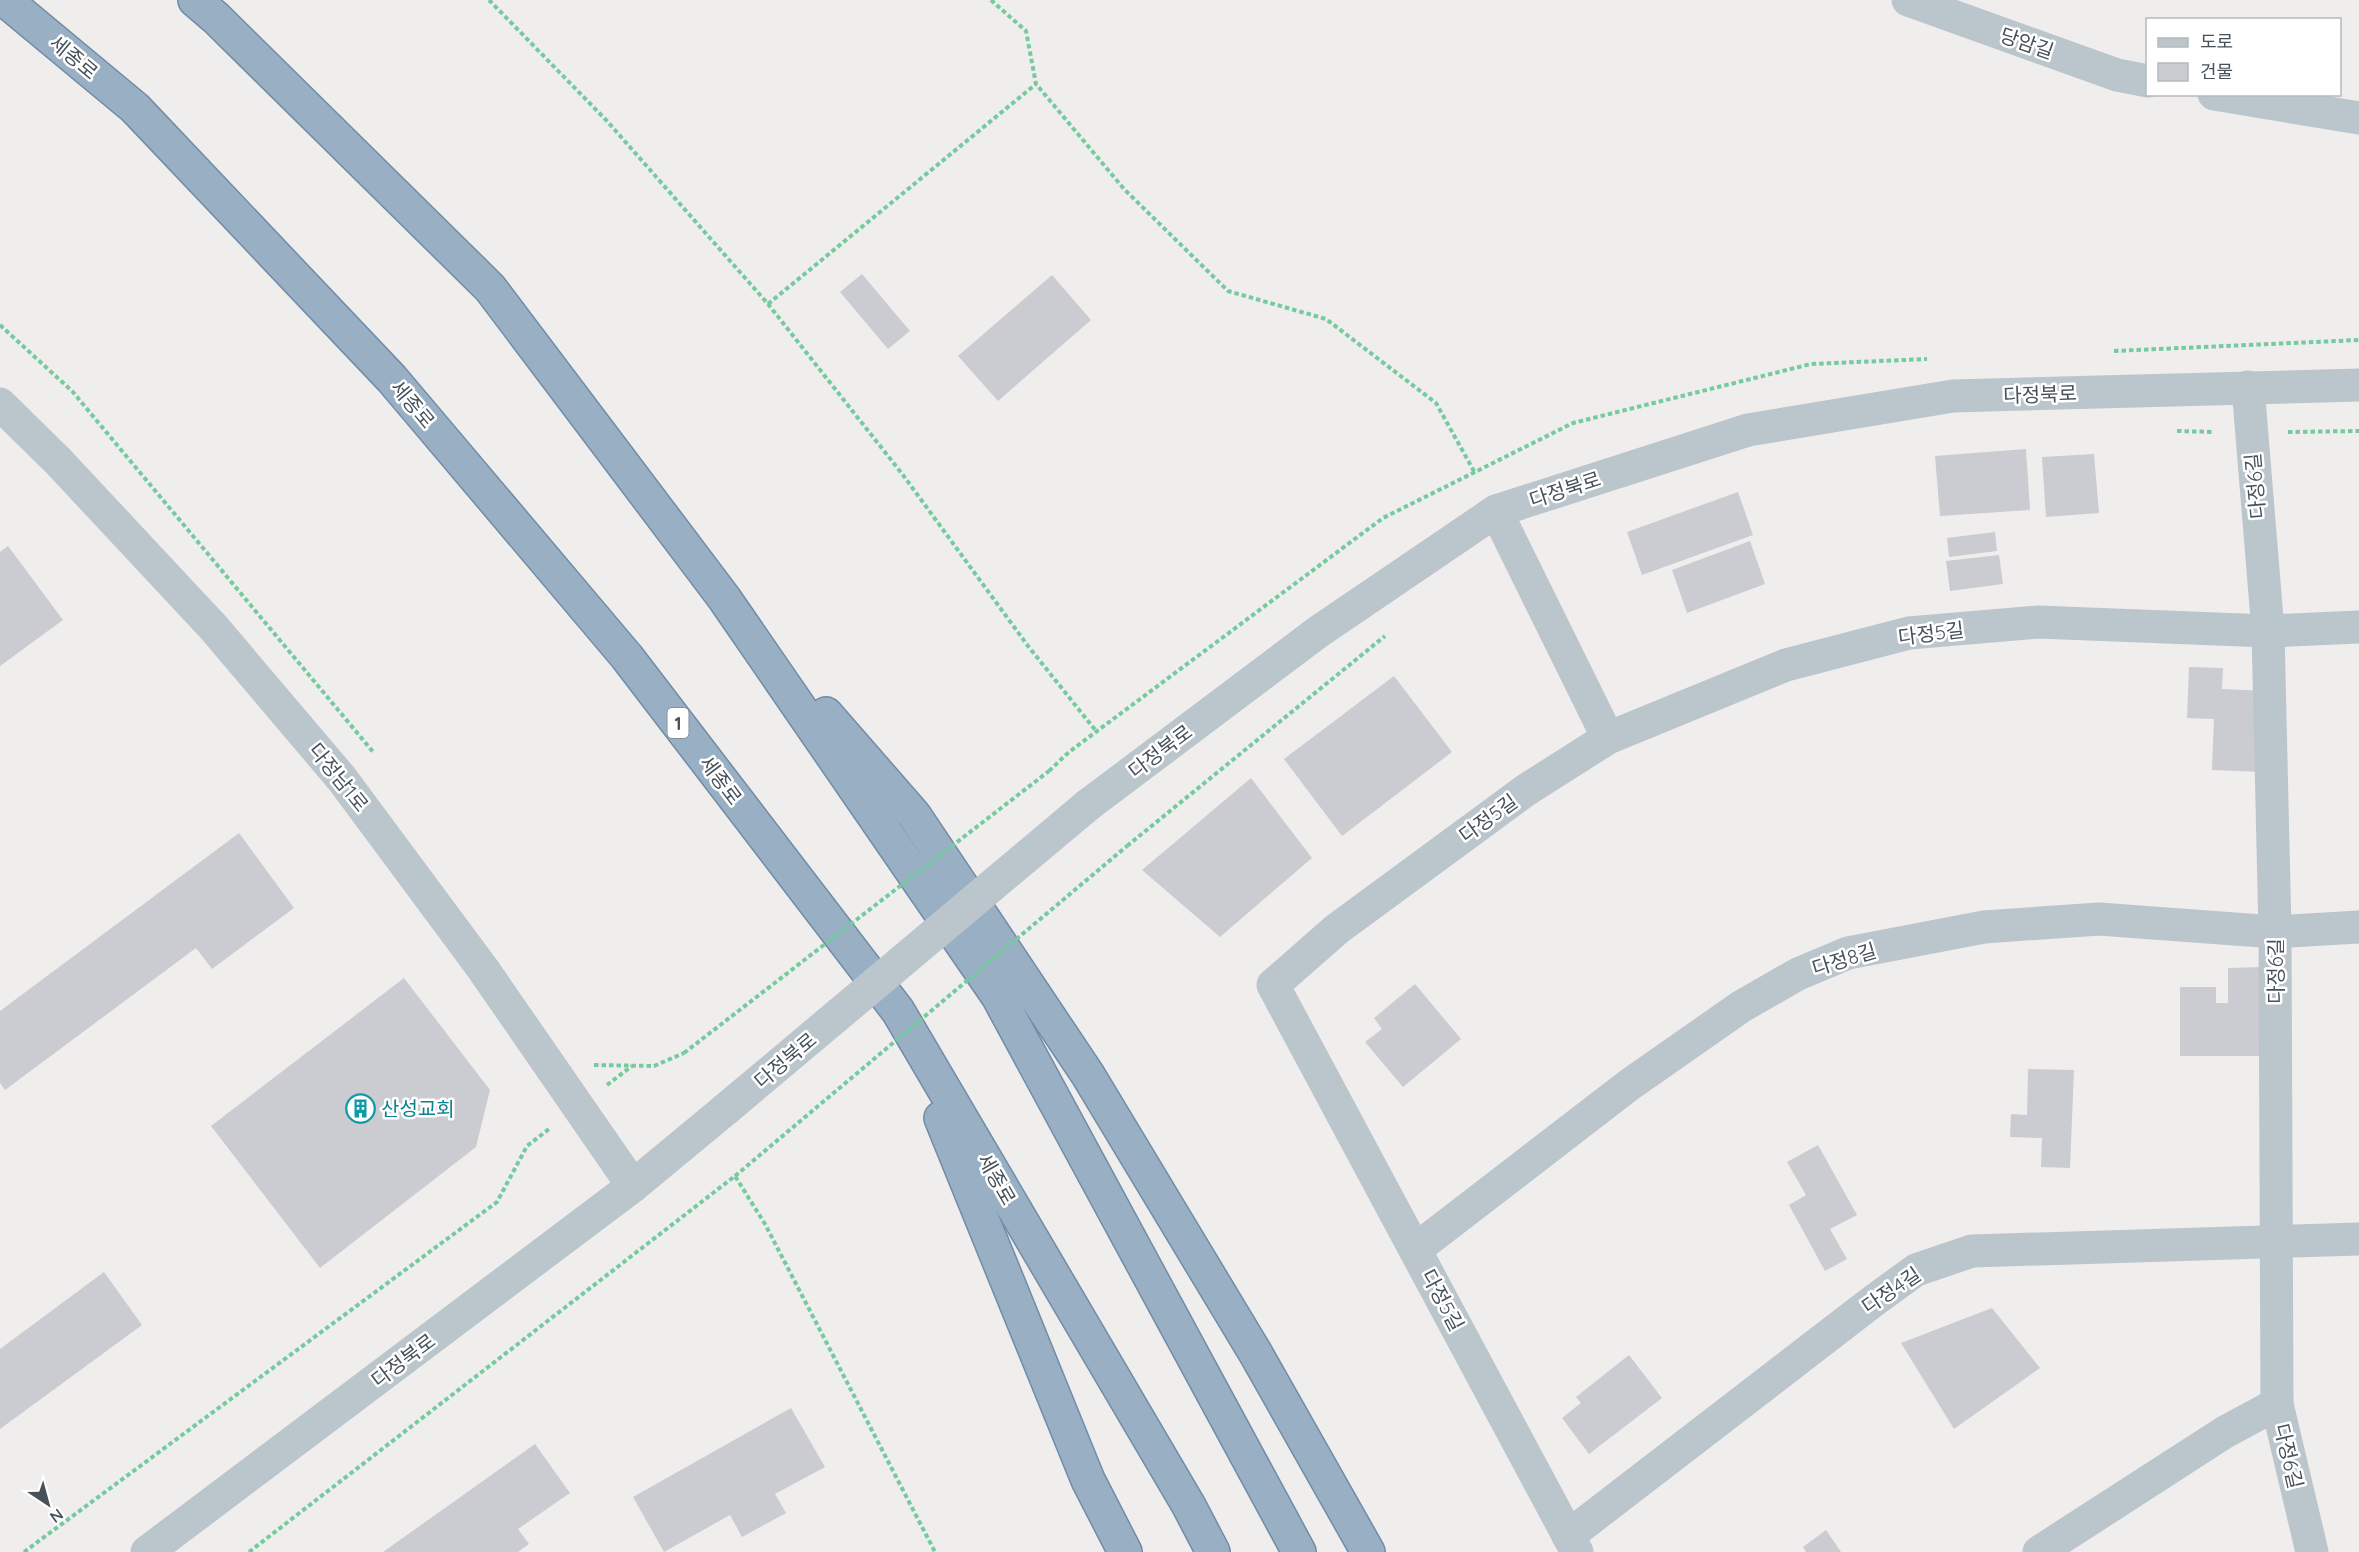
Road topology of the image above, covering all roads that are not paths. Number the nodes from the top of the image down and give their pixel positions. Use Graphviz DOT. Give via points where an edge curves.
graph roads {
  1 [pos="5,0"];
  2 [pos="195,0"];
  3 [pos="1908,0"];
  4 [pos="2146,81"];
  5 [pos="2226,96"];
  6 [pos="2359,118"];
  7 [pos="2359,385"];
  8 [pos="2248,387"];
  9 [pos="0,404"];
  10 [pos="1496,511"];
  11 [pos="724,598"];
  12 [pos="2359,627"];
  13 [pos="2268,631"];
  14 [pos="1608,738"];
  15 [pos="2359,927"];
  16 [pos="2275,932"];
  17 [pos="898,1011"];
  18 [pos="633,1186"];
  19 [pos="2359,1239"];
  20 [pos="2277,1242"];
  21 [pos="1416,1249"];
  22 [pos="2277,1404"];
  23 [pos="1573,1544"];
  24 [pos="147,1552"];
  25 [pos="1125,1552"];
  26 [pos="1212,1552"];
  27 [pos="1299,1552"];
  28 [pos="1368,1552"];
  29 [pos="2039,1552"];
  30 [pos="2312,1552"];
  1 -- 17 [label="highway, 세종로 / 1" via="135,108 392,379 627,657"];
  2 -- 11 [label="highway" via="490,288"];
  3 -- 4 [label="street, 당암길" via="2117,75"];
  5 -- 6 [label="street"];
  7 -- 8 [label="street, 다정북로"];
  8 -- 10 [label="street, 다정북로" via="1942,398 1748,430"];
  8 -- 13 [label="street, 다정6길"];
  9 -- 18 [label="street, 다정남1로" via="214,628 342,779 483,969"];
  10 -- 14 [label="street"];
  10 -- 18 [label="street, 다정북로, bridge" via="1318,632 1088,805"];
  11 -- 27 [label="highway" via="998,996"];
  11 -- 28 [label="highway" via="914,815 1094,1085 1256,1354"];
  12 -- 13 [label="street, 다정5길"];
  13 -- 14 [label="street, 다정5길" via="2038,622 1909,633 1786,664"];
  13 -- 16 [label="street, 다정6길"];
  14 -- 21 [label="street, 다정5길" via="1526,790 1337,929 1273,985"];
  15 -- 16 [label="street, 다정8길"];
  16 -- 20 [label="street, 다정6길"];
  16 -- 21 [label="street, 다정8길" via="2099,919 1984,927 1848,953 1798,974 1742,1006 1629,1085"];
  17 -- 25 [label="highway" via="1088,1480"];
  17 -- 26 [label="highway, 세종로 / 1" via="1189,1506"];
  18 -- 24 [label="street, 다정북로"];
  19 -- 20 [label="street, 다정4길"];
  20 -- 22 [label="street, 다정6길"];
  20 -- 23 [label="street, 다정4길" via="1972,1251 1916,1270"];
  21 -- 23 [label="street, 다정5길"];
  22 -- 29 [label="street" via="2225,1432"];
  22 -- 30 [label="street, 다정6길"];
}
